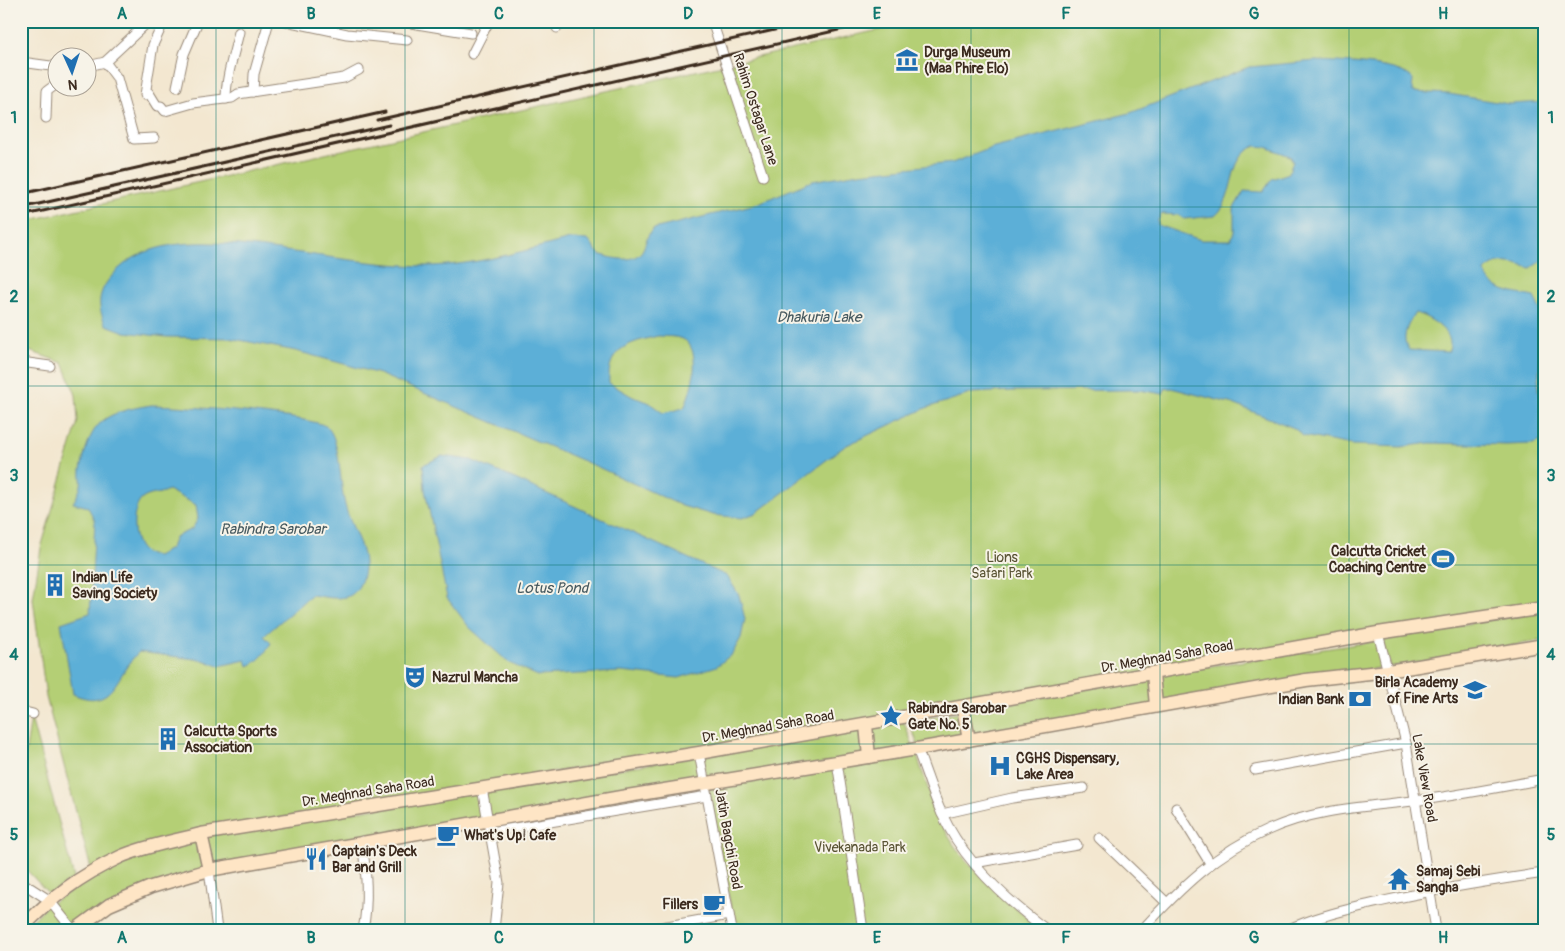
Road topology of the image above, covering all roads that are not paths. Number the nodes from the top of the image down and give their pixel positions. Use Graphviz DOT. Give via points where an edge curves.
graph roads {
  1 [pos="149,21"];
  2 [pos="164,21"];
  3 [pos="198,21"];
  4 [pos="269,21"];
  5 [pos="286,21"];
  6 [pos="399,21"];
  7 [pos="489,21"];
  8 [pos="712,21"];
  9 [pos="445,25"];
  10 [pos="239,32"];
  11 [pos="471,33"];
  12 [pos="407,40"];
  13 [pos="472,54"];
  14 [pos="21,62"];
  15 [pos="105,62"];
  16 [pos="98,64"];
  17 [pos="48,66"];
  18 [pos="359,70"];
  19 [pos="177,87"];
  20 [pos="48,89"];
  21 [pos="252,92"];
  22 [pos="226,99"];
  23 [pos="46,118"];
  24 [pos="154,138"];
  25 [pos="763,176"];
  26 [pos="21,362"];
  27 [pos="50,366"];
  28 [pos="1544,608"];
  29 [pos="1378,634"];
  30 [pos="1544,645"];
  31 [pos="1388,670"];
  32 [pos="1153,674"];
  33 [pos="1156,705"];
  34 [pos="963,708"];
  35 [pos="21,711"];
  36 [pos="34,714"];
  37 [pos="866,725"];
  38 [pos="969,740"];
  39 [pos="1406,743"];
  40 [pos="917,749"];
  41 [pos="699,753"];
  42 [pos="869,757"];
  43 [pos="837,762"];
  44 [pos="1254,770"];
  45 [pos="1544,779"];
  46 [pos="482,788"];
  47 [pos="1084,788"];
  48 [pos="706,790"];
  49 [pos="1415,801"];
  50 [pos="1176,808"];
  51 [pos="942,814"];
  52 [pos="489,826"];
  53 [pos="201,834"];
  54 [pos="1099,838"];
  55 [pos="362,841"];
  56 [pos="1077,844"];
  57 [pos="974,863"];
  58 [pos="1210,863"];
  59 [pos="209,870"];
  60 [pos="1544,872"];
  61 [pos="21,882"];
  62 [pos="1430,890"];
  63 [pos="48,900"];
  64 [pos="1167,903"];
  65 [pos="729,915"];
  66 [pos="21,929"];
  67 [pos="494,929"];
  68 [pos="74,930"];
  69 [pos="217,930"];
  70 [pos="363,930"];
  71 [pos="510,930"];
  72 [pos="626,930"];
  73 [pos="732,930"];
  74 [pos="862,930"];
  75 [pos="1047,930"];
  76 [pos="1142,930"];
  77 [pos="1287,930"];
  78 [pos="1436,930"];
  1 -- 15 [label="street"];
  2 -- 22 [label="street" via="153,45 147,94 165,111"];
  3 -- 19 [label="street" via="184,54"];
  4 -- 21 [label="street"];
  5 -- 12 [label="street" via="347,34"];
  6 -- 9 [label="street"];
  7 -- 13 [label="street"];
  8 -- 25 [label="street, Rahim Ostagar Lane"];
  9 -- 11 [label="street"];
  10 -- 22 [label="street" via="226,80"];
  14 -- 17 [label="street"];
  15 -- 16 [label="street"];
  15 -- 24 [label="street" via="117,78 134,140"];
  18 -- 21 [label="street" via="344,78"];
  20 -- 23 [label="street"];
  21 -- 22 [label="street"];
  26 -- 27 [label="street"];
  28 -- 29 [label="street, Dr. Meghnad Saha Road"];
  29 -- 31 [label="street, Lake View Road"];
  29 -- 32 [label="street, Dr. Meghnad Saha Road"];
  30 -- 31 [label="street"];
  31 -- 33 [label="street"];
  31 -- 39 [label="street, Lake View Road"];
  32 -- 33 [label="street"];
  32 -- 34 [label="street, Dr. Meghnad Saha Road"];
  33 -- 38 [label="street"];
  34 -- 37 [label="street, Dr. Meghnad Saha Road"];
  34 -- 38 [label="street"];
  35 -- 36 [label="street"];
  37 -- 41 [label="street, Dr. Meghnad Saha Road"];
  37 -- 42 [label="street"];
  38 -- 40 [label="street"];
  39 -- 44 [label="street"];
  39 -- 49 [label="street, Lake View Road"];
  40 -- 42 [label="street"];
  40 -- 51 [label="street"];
  41 -- 46 [label="street, Dr. Meghnad Saha Road"];
  41 -- 48 [label="street, Jatin Bagchi Road"];
  42 -- 43 [label="street"];
  43 -- 48 [label="street"];
  43 -- 74 [label="street"];
  45 -- 49 [label="street"];
  46 -- 52 [label="street"];
  46 -- 53 [label="street, Dr. Meghnad Saha Road"];
  47 -- 51 [label="street" via="1012,798"];
  48 -- 52 [label="street"];
  48 -- 65 [label="street, Jatin Bagchi Road"];
  49 -- 58 [label="street" via="1304,817 1269,829"];
  49 -- 62 [label="street, Lake View Road"];
  50 -- 58 [label="street"];
  51 -- 57 [label="street"];
  52 -- 55 [label="street"];
  52 -- 67 [label="street" via="499,883"];
  53 -- 59 [label="street"];
  53 -- 63 [label="street, Dr. Meghnad Saha Road" via="121,856"];
  54 -- 64 [label="street"];
  55 -- 59 [label="street"];
  55 -- 70 [label="street" via="367,883"];
  56 -- 57 [label="street"];
  57 -- 75 [label="street"];
  58 -- 64 [label="street"];
  59 -- 68 [label="street" via="151,887 109,905"];
  59 -- 69 [label="street"];
  60 -- 62 [label="street"];
  61 -- 63 [label="street"];
  62 -- 77 [label="street" via="1308,920"];
  62 -- 78 [label="street, Lake View Road"];
  63 -- 66 [label="street, Dr. Meghnad Saha Road"];
  63 -- 68 [label="street"];
  64 -- 76 [label="street"];
  65 -- 72 [label="street"];
  65 -- 73 [label="street, Jatin Bagchi Road"];
  67 -- 71 [label="street"];
}
